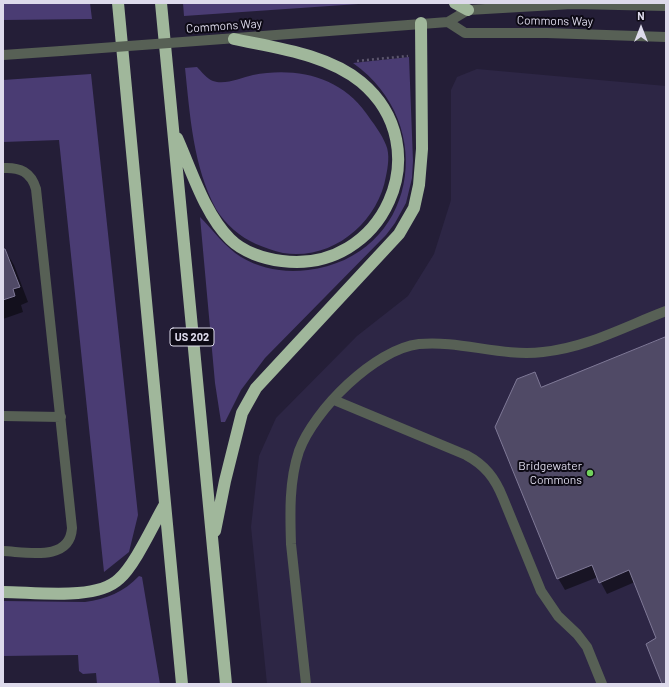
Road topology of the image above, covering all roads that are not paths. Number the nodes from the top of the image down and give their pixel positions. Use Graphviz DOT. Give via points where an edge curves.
graph roads {
  1 [pos="114,3"];
  2 [pos="118,3"];
  3 [pos="161,3"];
  4 [pos="455,3"];
  5 [pos="666,6"];
  6 [pos="468,10"];
  7 [pos="119,16"];
  8 [pos="448,22"];
  9 [pos="421,23"];
  10 [pos="666,38"];
  11 [pos="228,39"];
  12 [pos="3,55"];
  13 [pos="172,128"];
  14 [pos="3,168"];
  15 [pos="666,311"];
  16 [pos="334,400"];
  17 [pos="3,416"];
  18 [pos="61,417"];
  19 [pos="164,506"];
  20 [pos="212,546"];
  21 [pos="3,552"];
  22 [pos="3,592"];
  23 [pos="182,684"];
  24 [pos="226,684"];
  25 [pos="306,684"];
  26 [pos="602,684"];
  1 -- 7 [label="highway"];
  2 -- 7 [label="highway"];
  3 -- 13 [label="highway, US 202"];
  4 -- 6 [label="highway"];
  5 -- 6 [label="street, Commons Way" via="572,4"];
  6 -- 8 [label="street, Commons Way"];
  7 -- 19 [label="highway"];
  8 -- 9 [label="street, Commons Way"];
  8 -- 10 [label="street, Commons Way" via="465,33 547,33"];
  9 -- 11 [label="street, Commons Way"];
  9 -- 20 [label="highway" via="422,149 414,208 399,234 256,388 242,413 224,481"];
  11 -- 12 [label="street, Commons Way, bridge"];
  11 -- 13 [label="highway" via="301,54 327,63 361,82 373,95 384,109 390,123 398,162 394,189 381,218 348,248 316,261 291,262 269,259 246,250 230,239 211,214"];
  13 -- 20 [label="highway, US 202"];
  14 -- 18 [label="street" via="13,167 24,171 34,181 36,189"];
  15 -- 16 [label="street" via="593,340 542,352 511,352 443,344 419,344 397,349 365,369"];
  16 -- 25 [label="street" via="307,435 300,450 292,482 291,544"];
  16 -- 26 [label="street" via="466,455 485,468 497,484 541,591 558,616 587,647"];
  17 -- 18 [label="street"];
  18 -- 21 [label="street" via="72,528 67,545 56,551"];
  19 -- 22 [label="highway" via="129,568 103,590 84,593"];
  19 -- 23 [label="highway"];
  20 -- 24 [label="highway, US 202"];
}
